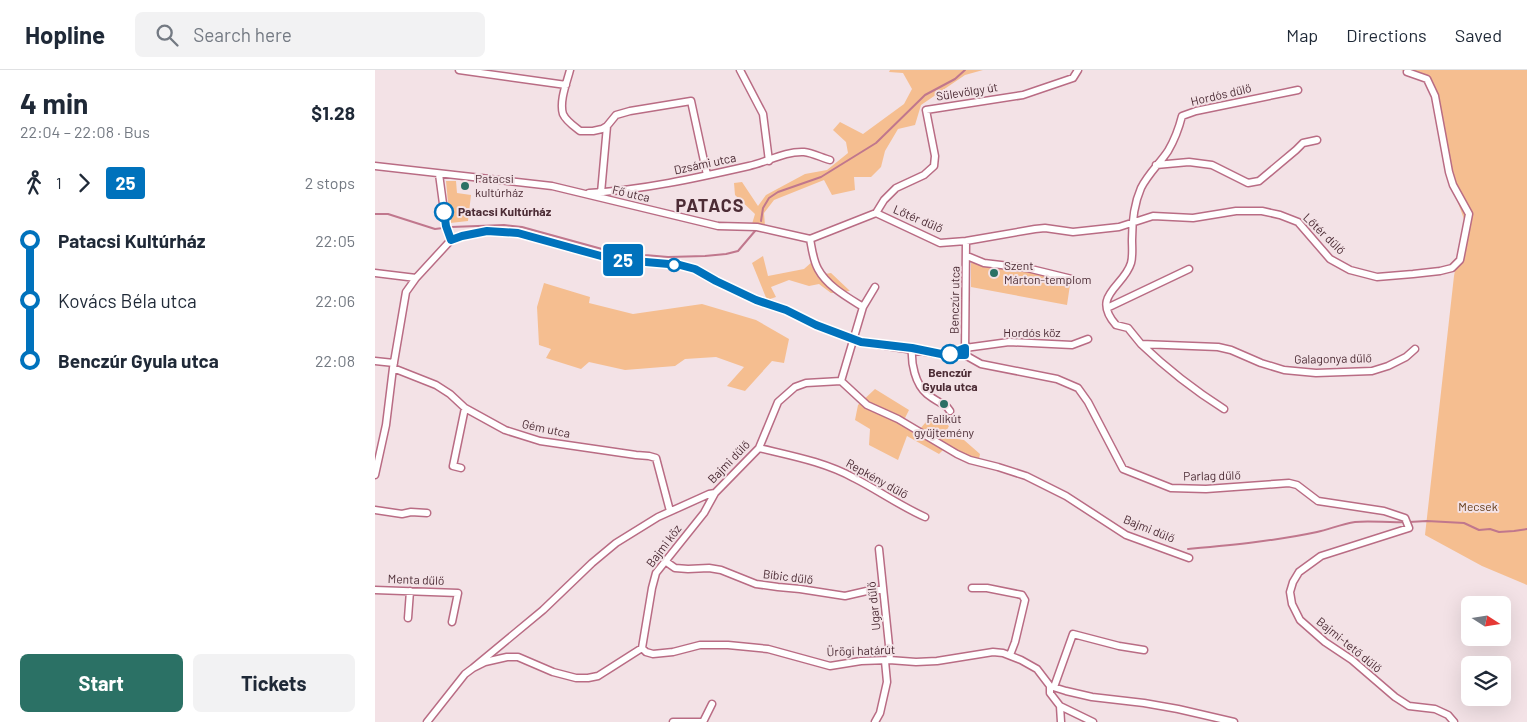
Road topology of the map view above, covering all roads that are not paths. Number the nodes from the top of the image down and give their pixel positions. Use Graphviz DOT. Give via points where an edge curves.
graph roads {
  1 [pos="459,70"];
  2 [pos="570,70"];
  3 [pos="740,70"];
  4 [pos="1077,70"];
  5 [pos="1407,72"];
  6 [pos="566,86"];
  7 [pos="1298,90"];
  8 [pos="607,126"];
  9 [pos="1317,140"];
  10 [pos="830,160"];
  11 [pos="769,161"];
  12 [pos="375,166"];
  13 [pos="1156,166"];
  14 [pos="439,174"];
  15 [pos="707,175"];
  16 [pos="601,193"];
  17 [pos="583,194"];
  18 [pos="876,213"];
  19 [pos="1132,223"];
  20 [pos="810,239"];
  21 [pos="451,240"];
  22 [pos="966,240"];
  23 [pos="967,256"];
  24 [pos="1189,269"];
  25 [pos="375,273"];
  26 [pos="416,278"];
  27 [pos="1072,278"];
  28 [pos="875,287"];
  29 [pos="863,307"];
  30 [pos="1107,308"];
  31 [pos="1088,338"];
  32 [pos="853,339"];
  33 [pos="1141,344"];
  34 [pos="912,348"];
  35 [pos="1415,349"];
  36 [pos="966,354"];
  37 [pos="375,360"];
  38 [pos="394,365"];
  39 [pos="841,381"];
  40 [pos="465,408"];
  41 [pos="1224,409"];
  42 [pos="949,411"];
  43 [pos="759,448"];
  44 [pos="461,468"];
  45 [pos="375,475"];
  46 [pos="715,493"];
  47 [pos="375,510"];
  48 [pos="669,511"];
  49 [pos="427,513"];
  50 [pos="925,518"];
  51 [pos="1409,528"];
  52 [pos="879,550"];
  53 [pos="1189,558"];
  54 [pos="665,561"];
  55 [pos="972,588"];
  56 [pos="375,590"];
  57 [pos="883,590"];
  58 [pos="411,592"];
  59 [pos="408,618"];
  60 [pos="452,622"];
  61 [pos="642,648"];
  62 [pos="1144,650"];
  63 [pos="1010,656"];
  64 [pos="887,660"];
  65 [pos="473,668"];
  66 [pos="1052,686"];
  67 [pos="712,704"];
  68 [pos="1060,706"];
  69 [pos="427,722"];
  70 [pos="673,722"];
  71 [pos="875,722"];
  72 [pos="1061,722"];
  73 [pos="1093,722"];
  74 [pos="1234,722"];
  75 [pos="1454,722"];
  1 -- 6 [label="street"];
  2 -- 6 [label="street"];
  3 -- 11 [label="street" via="763,114"];
  4 -- 18 [label="street, Sülevölgy út" via="1073,78 1023,95 926,110 934,166 924,175 896,188"];
  5 -- 19 [label="street, Lőtér dűlő" via="1427,79 1435,96 1449,172 1457,196 1469,214 1460,260 1452,268 1377,277 1350,270 1331,259 1298,222 1262,211 1236,211 1193,218 1153,216"];
  6 -- 8 [label="street" via="563,115 572,125 580,131 593,132"];
  7 -- 13 [label="street, Hordós dűlő" via="1182,116 1177,136"];
  8 -- 15 [label="street" via="616,115 691,101"];
  8 -- 16 [label="street"];
  9 -- 13 [label="street" via="1303,143 1259,181 1248,183 1212,165 1189,162"];
  10 -- 11 [label="street, Dzsámi utca" via="805,152 781,155"];
  11 -- 15 [label="street, Dzsámi utca"];
  12 -- 14 [label="street, Fő utca"];
  13 -- 19 [label="street, Hordós dűlő" via="1141,188"];
  14 -- 17 [label="street, Fő utca" via="552,186"];
  14 -- 21 [label="street"];
  15 -- 16 [label="street, Dzsámi utca"];
  16 -- 17 [label="street, Dzsámi utca"];
  17 -- 20 [label="street, Fő utca" via="718,226 757,227"];
  18 -- 20 [label="street"];
  18 -- 22 [label="street, Lőtér dűlő" via="940,242"];
  19 -- 22 [label="street, Lőtér dűlő" via="1073,232 1035,229"];
  19 -- 30 [label="street, Hordós dűlő" via="1132,261 1108,295"];
  20 -- 29 [label="street" via="814,259 829,283"];
  21 -- 26 [label="street"];
  21 -- 32 [label="street" via="487,231 518,233 601,256 680,265"];
  22 -- 23 [label="street, Benczúr utca"];
  23 -- 27 [label="street" via="984,264 1027,268"];
  23 -- 36 [label="street, Benczúr utca"];
  24 -- 30 [label="street"];
  25 -- 26 [label="street"];
  26 -- 38 [label="street" via="406,292"];
  28 -- 29 [label="street"];
  29 -- 32 [label="street"];
  30 -- 33 [label="street" via="1116,325 1128,328"];
  31 -- 36 [label="street, Hordós köz" via="1072,344 1009,342"];
  32 -- 34 [label="street"];
  32 -- 39 [label="street"];
  33 -- 35 [label="street, Galagonya dűlő" via="1218,347 1284,370 1316,373 1372,372 1406,357"];
  33 -- 41 [label="street"];
  34 -- 36 [label="street, Hordós köz" via="946,355"];
  34 -- 42 [label="street" via="911,358 918,382 925,393"];
  36 -- 51 [label="street, Parlag dűlő" via="981,364 1057,379 1078,388 1123,469 1146,479 1171,488 1205,489 1289,483 1297,485 1318,501 1384,511 1405,518"];
  37 -- 38 [label="street, Gém utca"];
  38 -- 40 [label="street, Gém utca" via="436,385"];
  38 -- 45 [label="street"];
  39 -- 43 [label="street, Bajmi dűlő" via="806,383 795,387 778,402"];
  39 -- 53 [label="street, Bajmi dűlő" via="867,405 898,419 957,454 1026,476 1066,496 1126,535"];
  40 -- 44 [label="street" via="453,466"];
  40 -- 48 [label="street, Gém utca" via="505,430 540,441 656,458"];
  43 -- 46 [label="street, Bajmi dűlő"];
  43 -- 50 [label="street, Repkény dűlő" via="813,460 854,478"];
  46 -- 48 [label="street, Bajmi dűlő"];
  46 -- 54 [label="street, Bajmi köz"];
  47 -- 49 [label="street"];
  48 -- 65 [label="street, Bajmi dűlő" via="616,543"];
  51 -- 75 [label="street, Bajmi-tető dűlő" via="1321,556 1299,572 1290,592 1292,604 1300,620 1395,697 1409,706 1435,709"];
  52 -- 57 [label="street, Ugar dűlő"];
  54 -- 57 [label="street, Bíbic dűlő" via="675,568 721,570 756,584 778,588 800,588 845,596"];
  54 -- 61 [label="street, Bajmi köz" via="654,580"];
  55 -- 63 [label="street" via="1022,595 1025,600"];
  56 -- 58 [label="street, Menta dűlő"];
  57 -- 64 [label="street, Ugar dűlő" via="889,645"];
  58 -- 59 [label="street"];
  58 -- 60 [label="street, Menta dűlő" via="458,593"];
  61 -- 64 [label="street, Ürögi határút" via="653,654 699,645 728,645 768,649 830,666"];
  61 -- 65 [label="street" via="597,676 588,678 553,672 517,657 485,662"];
  62 -- 66 [label="street" via="1073,634"];
  63 -- 64 [label="street, Ürögi határút" via="993,652 937,661"];
  63 -- 66 [label="street, Ürögi határút" via="1037,670"];
  64 -- 71 [label="street, Ugar dűlő" via="887,682"];
  65 -- 69 [label="street"];
  66 -- 68 [label="street" via="1050,693"];
  66 -- 74 [label="street, Ürögi határút" via="1092,697 1144,703"];
  67 -- 70 [label="street" via="703,722"];
  68 -- 72 [label="street"];
  68 -- 73 [label="street"];
}
